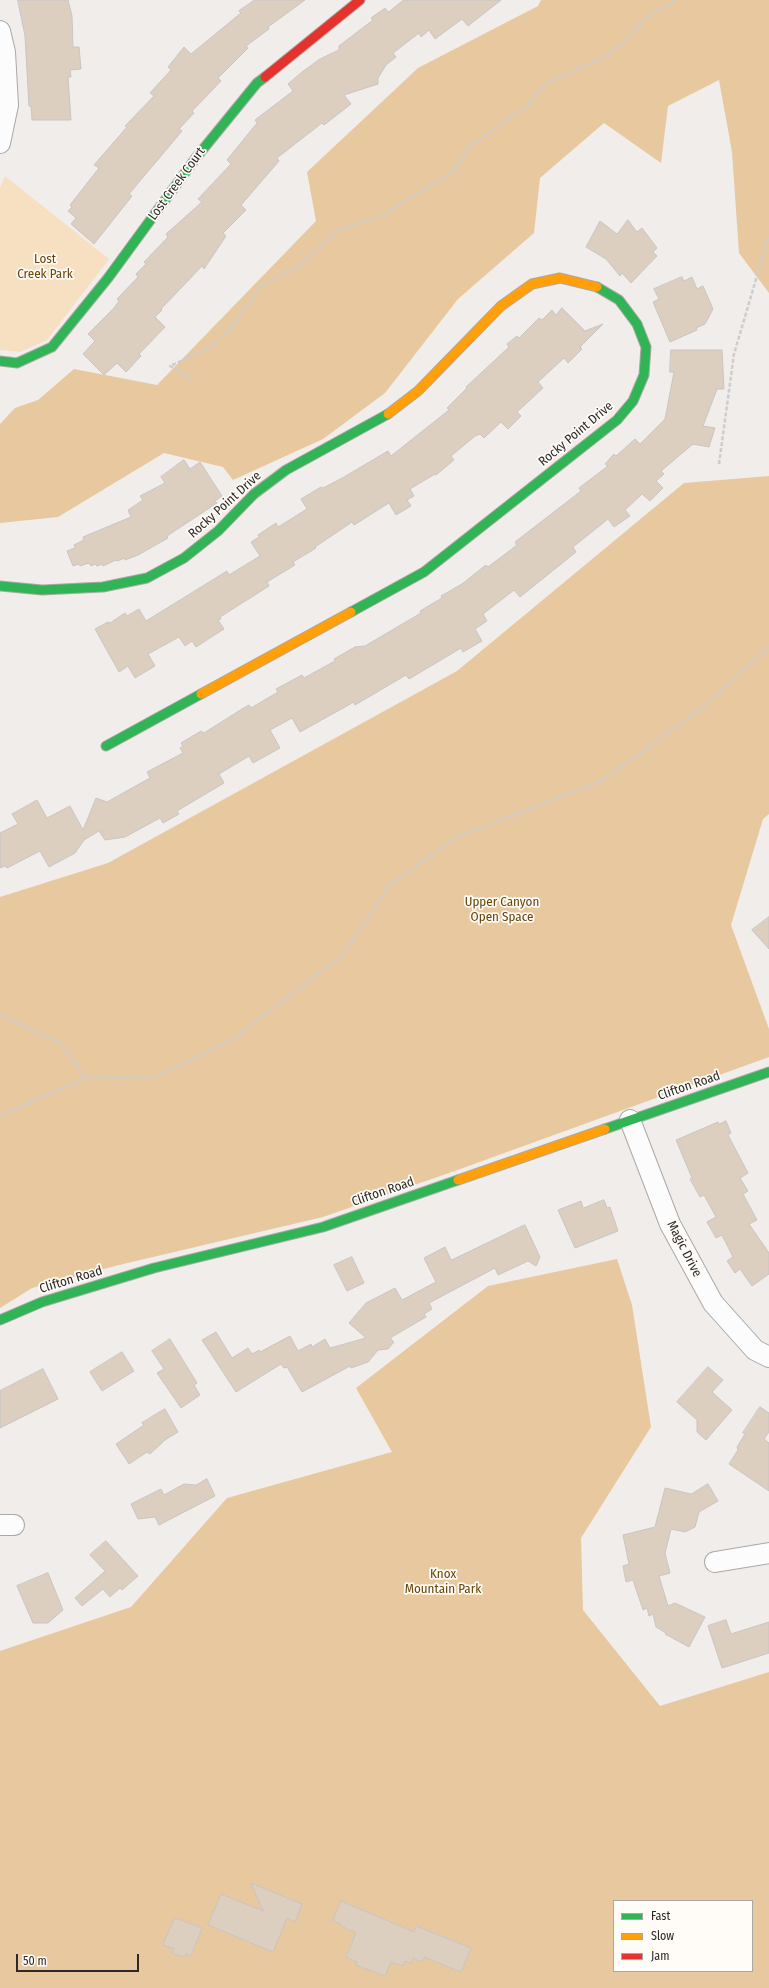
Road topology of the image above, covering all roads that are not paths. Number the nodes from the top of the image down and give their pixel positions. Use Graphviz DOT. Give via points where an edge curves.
graph roads {
  1 [pos="360,0"];
  2 [pos="0,31"];
  3 [pos="0,143"];
  4 [pos="0,361"];
  5 [pos="0,586"];
  6 [pos="106,746"];
  7 [pos="769,1072"];
  8 [pos="630,1120"];
  9 [pos="0,1320"];
  10 [pos="769,1357"];
  11 [pos="769,1553"];
  12 [pos="715,1562"];
  1 -- 4 [label="street, Lost Creek Court" via="257,83 195,159 108,278 52,347 17,363"];
  2 -- 3 [label="street" via="8,105"];
  5 -- 6 [label="street, Rocky Point Drive" via="42,590 102,587 147,578 184,558 218,531 254,494 286,470 384,417 418,391 501,306 532,284 560,278 594,286 619,300 637,324 646,347 644,375 633,401 617,420 424,572"];
  7 -- 8 [label="street, Clifton Road"];
  8 -- 9 [label="street, Clifton Road" via="323,1227 154,1268 42,1302"];
  8 -- 10 [label="street, Magic Drive" via="670,1224 713,1303 756,1350"];
  11 -- 12 [label="street"];
}
